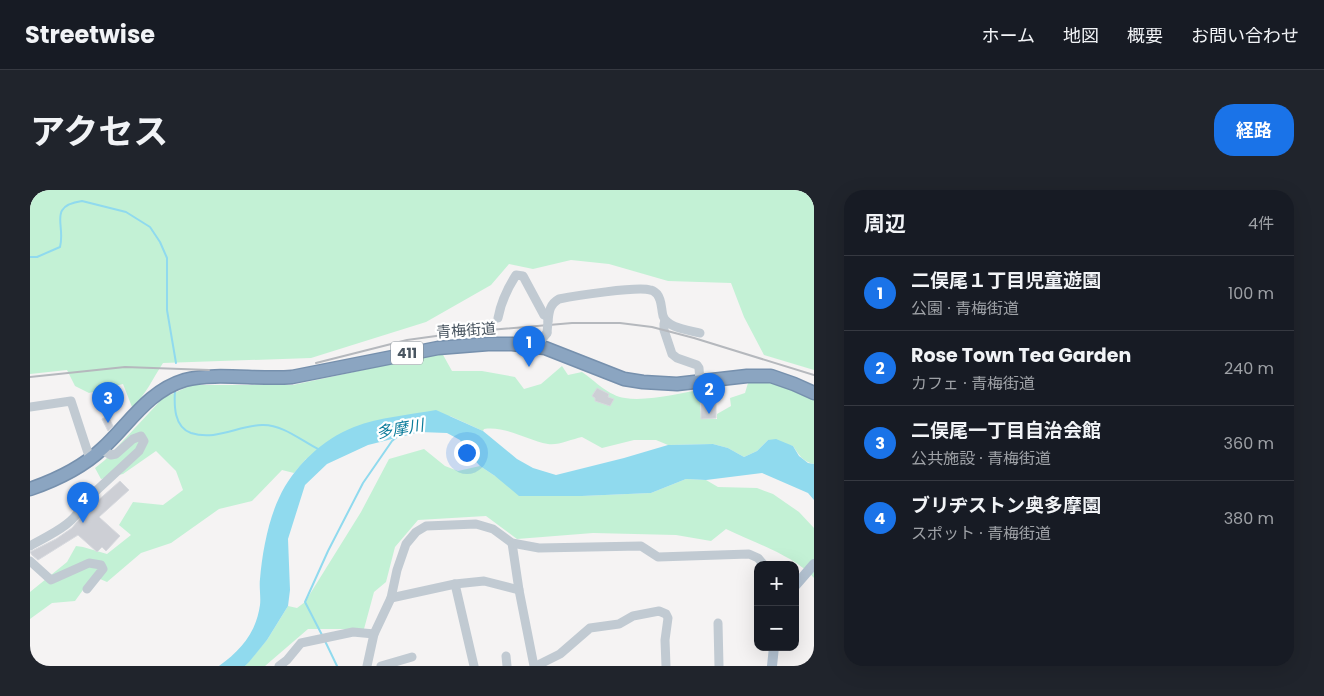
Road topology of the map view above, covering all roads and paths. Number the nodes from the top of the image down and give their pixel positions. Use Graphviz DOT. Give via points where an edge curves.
graph roads {
  1 [pos="498,318"];
  2 [pos="548,319"];
  3 [pos="665,320"];
  4 [pos="700,333"];
  5 [pos="512,344"];
  6 [pos="700,382"];
  7 [pos="814,393"];
  8 [pos="30,407"];
  9 [pos="102,450"];
  10 [pos="90,459"];
  11 [pos="30,489"];
  12 [pos="512,543"];
  13 [pos="30,546"];
  14 [pos="30,561"];
  15 [pos="761,561"];
  16 [pos="811,567"];
  17 [pos="799,581"];
  18 [pos="455,584"];
  19 [pos="87,589"];
  20 [pos="519,590"];
  21 [pos="391,598"];
  22 [pos="718,623"];
  23 [pos="374,634"];
  24 [pos="774,651"];
  25 [pos="506,656"];
  26 [pos="412,657"];
  27 [pos="370,665"];
  28 [pos="279,666"];
  29 [pos="381,666"];
  30 [pos="474,666"];
  31 [pos="507,666"];
  32 [pos="535,666"];
  33 [pos="666,666"];
  34 [pos="719,666"];
  35 [pos="772,666"];
  1 -- 2 [label="street" via="507,289 516,275 522,276"];
  2 -- 3 [label="street" via="551,306 559,298 645,289 656,294"];
  2 -- 5 [label="street, bridge" via="547,333 542,339"];
  3 -- 4 [label="street"];
  3 -- 6 [label="street" via="664,330 672,354 697,365"];
  5 -- 6 [label="highway, 青梅街道 / 411" via="545,348 624,379 658,384"];
  5 -- 9 [label="highway, 青梅街道 / 411" via="429,349 292,377 185,380 164,389 148,401"];
  6 -- 7 [label="highway, 青梅街道 / 411" via="771,376"];
  8 -- 10 [label="street" via="71,401"];
  9 -- 10 [label="highway, 青梅街道 / 411"];
  9 -- 13 [label="street" via="116,454 133,439 141,436 144,441 139,451 83,502 80,513"];
  10 -- 11 [label="highway, 青梅街道 / 411"];
  12 -- 15 [label="street" via="539,548 641,546 658,557 749,554"];
  12 -- 20 [label="street"];
  12 -- 21 [label="street" via="493,529 476,524 426,526 406,544"];
  14 -- 19 [label="street" via="51,580 89,562 101,565 101,573"];
  16 -- 17 [label="main road"];
  18 -- 20 [label="street" via="484,582"];
  18 -- 21 [label="street"];
  18 -- 30 [label="street"];
  20 -- 32 [label="street"];
  21 -- 23 [label="street"];
  22 -- 34 [label="street"];
  23 -- 27 [label="street"];
  23 -- 28 [label="street" via="353,632 301,643"];
  24 -- 35 [label="main road"];
  25 -- 31 [label="street"];
  26 -- 29 [label="street"];
  32 -- 33 [label="street" via="560,654 590,628 619,624 633,616 659,611 668,618"];
}
